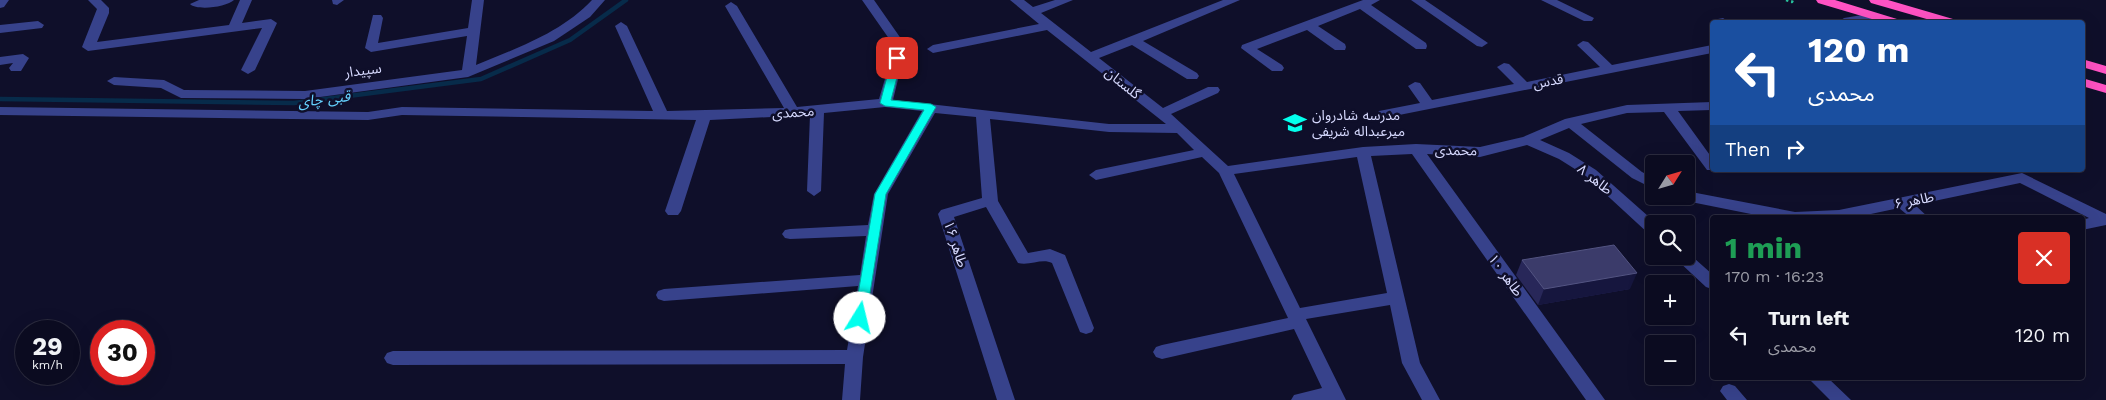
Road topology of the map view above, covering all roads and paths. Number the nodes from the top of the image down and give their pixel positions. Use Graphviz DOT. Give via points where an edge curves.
graph roads {
  1 [pos="3,0"];
  2 [pos="94,0"];
  3 [pos="228,0"];
  4 [pos="246,0"];
  5 [pos="478,0"];
  6 [pos="599,0"];
  7 [pos="868,0"];
  8 [pos="1016,0"];
  9 [pos="1067,0"];
  10 [pos="1234,0"];
  11 [pos="1417,0"];
  12 [pos="1546,0"];
  13 [pos="1786,0"];
  14 [pos="1793,0"];
  15 [pos="1822,0"];
  16 [pos="1875,0"];
  17 [pos="1370,1"];
  18 [pos="197,2"];
  19 [pos="0,4"];
  20 [pos="731,6"];
  21 [pos="1032,12"];
  22 [pos="1874,17"];
  23 [pos="377,18"];
  24 [pos="1588,18"];
  25 [pos="1856,20"];
  26 [pos="1885,20"];
  27 [pos="1942,20"];
  28 [pos="38,25"];
  29 [pos="1309,25"];
  30 [pos="621,26"];
  31 [pos="1050,26"];
  32 [pos="234,27"];
  33 [pos="0,29"];
  34 [pos="474,31"];
  35 [pos="1133,40"];
  36 [pos="1482,43"];
  37 [pos="1583,44"];
  38 [pos="1421,46"];
  39 [pos="1340,47"];
  40 [pos="933,49"];
  41 [pos="1710,49"];
  42 [pos="1090,57"];
  43 [pos="0,61"];
  44 [pos="2085,64"];
  45 [pos="1504,67"];
  46 [pos="16,68"];
  47 [pos="1277,68"];
  48 [pos="1609,69"];
  49 [pos="248,70"];
  50 [pos="2106,70"];
  51 [pos="468,73"];
  52 [pos="1192,76"];
  53 [pos="114,81"];
  54 [pos="2085,83"];
  55 [pos="1415,86"];
  56 [pos="1524,86"];
  57 [pos="2106,89"];
  58 [pos="1213,90"];
  59 [pos="885,103"];
  60 [pos="1429,105"];
  61 [pos="1710,106"];
  62 [pos="931,107"];
  63 [pos="1668,108"];
  64 [pos="817,110"];
  65 [pos="0,111"];
  66 [pos="792,112"];
  67 [pos="1161,114"];
  68 [pos="1384,114"];
  69 [pos="983,115"];
  70 [pos="662,116"];
  71 [pos="704,116"];
  72 [pos="1570,122"];
  73 [pos="1181,129"];
  74 [pos="1528,140"];
  75 [pos="1416,149"];
  76 [pos="1206,152"];
  77 [pos="1363,152"];
  78 [pos="1710,163"];
  79 [pos="1225,171"];
  80 [pos="1096,175"];
  81 [pos="1645,179"];
  82 [pos="814,191"];
  83 [pos="1695,198"];
  84 [pos="990,202"];
  85 [pos="1901,202"];
  86 [pos="673,211"];
  87 [pos="1785,215"];
  88 [pos="1838,215"];
  89 [pos="1918,215"];
  90 [pos="2105,220"];
  91 [pos="1645,222"];
  92 [pos="2085,224"];
  93 [pos="875,230"];
  94 [pos="790,234"];
  95 [pos="1693,265"];
  96 [pos="866,280"];
  97 [pos="1710,281"];
  98 [pos="664,296"];
  99 [pos="1396,298"];
  100 [pos="1297,318"];
  101 [pos="1086,328"];
  102 [pos="1162,352"];
  103 [pos="854,357"];
  104 [pos="393,358"];
  105 [pos="1819,380"];
  106 [pos="1336,396"];
  107 [pos="851,400"];
  108 [pos="1006,400"];
  109 [pos="1300,400"];
  110 [pos="1431,400"];
  111 [pos="1596,400"];
  112 [pos="1842,400"];
  1 -- 19 [label="street"];
  2 -- 32 [label="street" via="103,8 103,13 88,47"];
  3 -- 18 [label="street"];
  4 -- 32 [label="street"];
  5 -- 34 [label="street"];
  6 -- 51 [label="street, سپیدار" via="586,14 550,38"];
  7 -- 59 [label="street" via="898,42 899,51"];
  8 -- 21 [label="street, گلستان"];
  9 -- 21 [label="street"];
  10 -- 35 [label="street"];
  11 -- 36 [label="street"];
  12 -- 24 [label="street"];
  13 -- 14 [label="path"];
  15 -- 22 [label="highway"];
  16 -- 27 [label="highway"];
  17 -- 29 [label="street"];
  17 -- 38 [label="street"];
  20 -- 66 [label="street"];
  21 -- 31 [label="street, گلستان"];
  22 -- 25 [label="street"];
  22 -- 26 [label="highway"];
  23 -- 34 [label="street" via="371,48"];
  28 -- 33 [label="street"];
  29 -- 39 [label="street"];
  29 -- 47 [label="street" via="1247,48"];
  30 -- 70 [label="street"];
  31 -- 40 [label="street"];
  31 -- 42 [label="street, گلستان"];
  32 -- 49 [label="street" via="271,23"];
  34 -- 51 [label="street"];
  35 -- 42 [label="street"];
  35 -- 52 [label="street"];
  37 -- 48 [label="street"];
  41 -- 48 [label="street, قدس"];
  42 -- 67 [label="street, گلستان"];
  43 -- 46 [label="street" via="24,58"];
  44 -- 50 [label="highway"];
  45 -- 56 [label="street"];
  48 -- 56 [label="street, قدس"];
  51 -- 53 [label="street, سپیدار" via="305,95 181,94 164,84"];
  54 -- 57 [label="highway"];
  55 -- 60 [label="street"];
  56 -- 60 [label="street, قدس"];
  58 -- 67 [label="street"];
  59 -- 62 [label="street, محمدی"];
  59 -- 64 [label="street, محمدی"];
  60 -- 68 [label="street, قدس"];
  61 -- 63 [label="street, محمدی"];
  62 -- 69 [label="street, محمدی"];
  62 -- 93 [label="street" via="880,194"];
  63 -- 72 [label="street, محمدی" via="1626,109"];
  63 -- 78 [label="street"];
  64 -- 66 [label="street, محمدی"];
  64 -- 82 [label="street"];
  65 -- 70 [label="street, محمدی" via="368,116 402,111"];
  66 -- 71 [label="street, محمدی"];
  67 -- 73 [label="street, گلستان"];
  69 -- 73 [label="street, محمدی" via="1109,128"];
  69 -- 84 [label="street"];
  70 -- 71 [label="street, محمدی"];
  71 -- 86 [label="street"];
  72 -- 74 [label="street, محمدی"];
  72 -- 81 [label="street"];
  73 -- 76 [label="street, گلستان"];
  74 -- 75 [label="street, محمدی" via="1480,152"];
  74 -- 91 [label="street, طاهر ۸" via="1564,156 1591,173"];
  75 -- 77 [label="street, محمدی"];
  75 -- 111 [label="street, طاهر ۱۰"];
  76 -- 79 [label="street, گلستان"];
  76 -- 80 [label="street"];
  77 -- 79 [label="street, محمدی"];
  77 -- 99 [label="street"];
  79 -- 100 [label="street, گلستان"];
  83 -- 87 [label="street, طاهر ۶"];
  84 -- 101 [label="street" via="1024,259 1050,255 1059,259"];
  84 -- 108 [label="street, طاهر ۱۶" via="946,214"];
  85 -- 88 [label="street, طاهر ۶"];
  85 -- 89 [label="street"];
  85 -- 90 [label="street, طاهر ۶" via="2022,178"];
  90 -- 92 [label="street"];
  93 -- 94 [label="street"];
  93 -- 96 [label="street"];
  95 -- 97 [label="street"];
  96 -- 98 [label="street"];
  96 -- 103 [label="street"];
  99 -- 100 [label="street"];
  99 -- 110 [label="street" via="1411,363"];
  100 -- 102 [label="street"];
  100 -- 106 [label="street, گلستان"];
  103 -- 104 [label="street"];
  103 -- 107 [label="street"];
  105 -- 112 [label="street"];
  106 -- 109 [label="street"];
}
